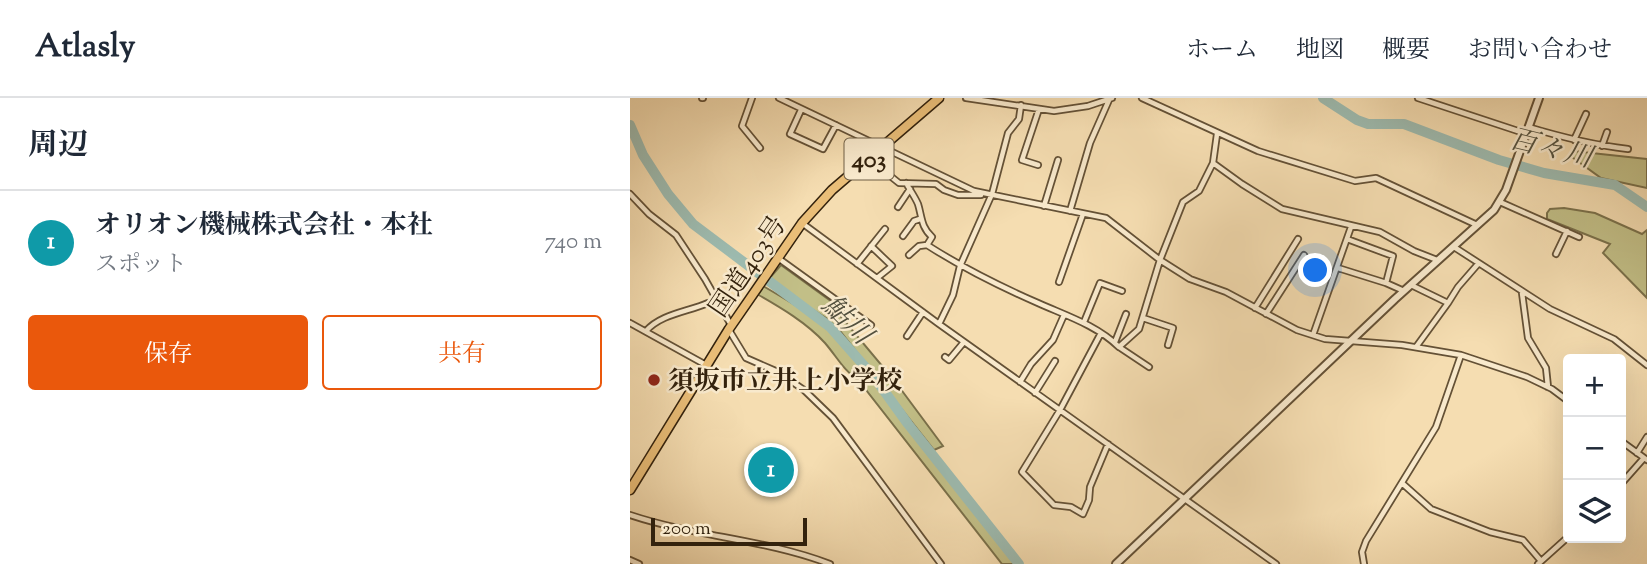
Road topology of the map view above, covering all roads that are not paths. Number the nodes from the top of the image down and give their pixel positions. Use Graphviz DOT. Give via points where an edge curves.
graph roads {
  1 [pos="752,98"];
  2 [pos="779,98"];
  3 [pos="967,98"];
  4 [pos="1142,98"];
  5 [pos="1418,98"];
  6 [pos="1539,98"];
  7 [pos="935,99"];
  8 [pos="1111,99"];
  9 [pos="1021,105"];
  10 [pos="1039,108"];
  11 [pos="801,110"];
  12 [pos="1586,114"];
  13 [pos="836,125"];
  14 [pos="1525,132"];
  15 [pos="1608,132"];
  16 [pos="1217,134"];
  17 [pos="1574,140"];
  18 [pos="1602,146"];
  19 [pos="883,147"];
  20 [pos="760,148"];
  21 [pos="1628,149"];
  22 [pos="869,159"];
  23 [pos="1058,160"];
  24 [pos="1213,163"];
  25 [pos="1038,165"];
  26 [pos="906,183"];
  27 [pos="909,190"];
  28 [pos="630,194"];
  29 [pos="992,194"];
  30 [pos="1500,202"];
  31 [pos="1044,206"];
  32 [pos="898,207"];
  33 [pos="1070,211"];
  34 [pos="1083,214"];
  35 [pos="920,219"];
  36 [pos="802,223"];
  37 [pos="1478,225"];
  38 [pos="1351,227"];
  39 [pos="885,229"];
  40 [pos="1567,231"];
  41 [pos="903,236"];
  42 [pos="1580,237"];
  43 [pos="1298,239"];
  44 [pos="1347,239"];
  45 [pos="927,245"];
  46 [pos="871,246"];
  47 [pos="1454,247"];
  48 [pos="1556,250"];
  49 [pos="909,255"];
  50 [pos="1304,255"];
  51 [pos="777,258"];
  52 [pos="1160,260"];
  53 [pos="1439,260"];
  54 [pos="857,264"];
  55 [pos="1478,264"];
  56 [pos="960,266"];
  57 [pos="1338,268"];
  58 [pos="877,278"];
  59 [pos="1059,282"];
  60 [pos="1386,283"];
  61 [pos="1411,285"];
  62 [pos="1122,291"];
  63 [pos="1404,291"];
  64 [pos="1522,292"];
  65 [pos="708,303"];
  66 [pos="1448,303"];
  67 [pos="1255,308"];
  68 [pos="923,313"];
  69 [pos="1065,314"];
  70 [pos="1126,314"];
  71 [pos="1266,314"];
  72 [pos="1143,318"];
  73 [pos="1084,322"];
  74 [pos="939,324"];
  75 [pos="631,325"];
  76 [pos="871,325"];
  77 [pos="730,328"];
  78 [pos="646,331"];
  79 [pos="1101,333"];
  80 [pos="1313,335"];
  81 [pos="907,336"];
  82 [pos="964,342"];
  83 [pos="1352,342"];
  84 [pos="1117,345"];
  85 [pos="1168,345"];
  86 [pos="1416,347"];
  87 [pos="1461,355"];
  88 [pos="948,360"];
  89 [pos="1055,361"];
  90 [pos="707,365"];
  91 [pos="1647,365"];
  92 [pos="1149,367"];
  93 [pos="1020,382"];
  94 [pos="1548,387"];
  95 [pos="1035,393"];
  96 [pos="1563,398"];
  97 [pos="1060,410"];
  98 [pos="1647,436"];
  99 [pos="1108,444"];
  100 [pos="1626,445"];
  101 [pos="1637,453"];
  102 [pos="1645,459"];
  103 [pos="1625,480"];
  104 [pos="1403,484"];
  105 [pos="630,491"];
  106 [pos="1185,498"];
  107 [pos="630,515"];
  108 [pos="1563,541"];
  109 [pos="630,560"];
  110 [pos="1539,562"];
  111 [pos="639,564"];
  112 [pos="830,564"];
  113 [pos="941,564"];
  114 [pos="1116,564"];
  115 [pos="1276,564"];
  116 [pos="1364,564"];
  1 -- 20 [label="street" via="742,126"];
  2 -- 11 [label="street"];
  3 -- 9 [label="street"];
  4 -- 16 [label="street"];
  5 -- 14 [label="street"];
  6 -- 14 [label="street"];
  7 -- 19 [label="highway, 国道403号 / 403"];
  8 -- 10 [label="street" via="1054,111"];
  8 -- 33 [label="street" via="1090,143"];
  9 -- 10 [label="street"];
  9 -- 29 [label="street" via="1019,119 1008,133"];
  10 -- 25 [label="street" via="1022,160"];
  11 -- 13 [label="street"];
  11 -- 13 [label="street" via="790,134 823,149"];
  12 -- 17 [label="street"];
  13 -- 19 [label="street"];
  14 -- 17 [label="street"];
  14 -- 30 [label="street"];
  15 -- 18 [label="street"];
  16 -- 24 [label="street"];
  16 -- 37 [label="street" via="1354,181 1376,178"];
  17 -- 18 [label="street"];
  18 -- 21 [label="street"];
  19 -- 22 [label="highway, 国道403号 / 403"];
  19 -- 29 [label="street" via="959,184"];
  22 -- 26 [label="street" via="899,183"];
  22 -- 36 [label="highway, 国道403号 / 403"];
  23 -- 31 [label="street"];
  24 -- 38 [label="street" via="1282,209"];
  24 -- 52 [label="street" via="1199,191 1183,202"];
  26 -- 27 [label="street"];
  26 -- 29 [label="street" via="936,184 958,195"];
  27 -- 32 [label="street"];
  27 -- 35 [label="street" via="919,206"];
  28 -- 77 [label="street" via="676,235"];
  29 -- 31 [label="street"];
  29 -- 56 [label="street"];
  30 -- 37 [label="street"];
  30 -- 40 [label="street"];
  31 -- 33 [label="street"];
  33 -- 34 [label="street"];
  34 -- 52 [label="street" via="1106,218"];
  34 -- 59 [label="street"];
  35 -- 41 [label="street"];
  35 -- 45 [label="street" via="932,237"];
  36 -- 51 [label="highway, 国道403号 / 403"];
  36 -- 54 [label="street"];
  37 -- 47 [label="street"];
  38 -- 44 [label="street"];
  38 -- 53 [label="street" via="1380,232"];
  39 -- 46 [label="street"];
  40 -- 42 [label="street"];
  40 -- 48 [label="street"];
  43 -- 67 [label="street"];
  44 -- 57 [label="street"];
  44 -- 60 [label="street" via="1393,256"];
  45 -- 49 [label="street"];
  45 -- 56 [label="street"];
  46 -- 54 [label="street"];
  46 -- 58 [label="street" via="892,266"];
  47 -- 53 [label="street"];
  47 -- 55 [label="street"];
  50 -- 71 [label="street"];
  51 -- 76 [label="street"];
  51 -- 77 [label="highway, 国道403号 / 403"];
  52 -- 67 [label="street"];
  52 -- 72 [label="street"];
  53 -- 61 [label="street"];
  54 -- 58 [label="street"];
  55 -- 64 [label="street"];
  55 -- 66 [label="street"];
  56 -- 69 [label="street"];
  56 -- 74 [label="street"];
  57 -- 60 [label="street"];
  57 -- 80 [label="street"];
  58 -- 68 [label="street"];
  60 -- 63 [label="street"];
  61 -- 63 [label="street"];
  61 -- 66 [label="street"];
  62 -- 73 [label="street" via="1100,283"];
  63 -- 83 [label="street"];
  64 -- 91 [label="street" via="1614,339"];
  64 -- 94 [label="street" via="1528,338 1546,368"];
  65 -- 78 [label="street" via="669,316"];
  66 -- 86 [label="street"];
  67 -- 71 [label="street"];
  68 -- 74 [label="street"];
  68 -- 81 [label="street"];
  69 -- 73 [label="street"];
  69 -- 93 [label="street" via="1053,340"];
  70 -- 84 [label="street"];
  71 -- 80 [label="street"];
  72 -- 84 [label="street" via="1139,329"];
  72 -- 85 [label="street" via="1173,328"];
  73 -- 79 [label="street"];
  74 -- 82 [label="street"];
  75 -- 78 [label="street"];
  77 -- 90 [label="highway, 国道403号 / 403"];
  77 -- 113 [label="street" via="747,358 804,390 833,418"];
  78 -- 90 [label="street"];
  79 -- 84 [label="street"];
  79 -- 97 [label="street"];
  80 -- 83 [label="street"];
  82 -- 88 [label="street"];
  82 -- 93 [label="street"];
  83 -- 86 [label="street"];
  83 -- 106 [label="street"];
  84 -- 92 [label="street"];
  86 -- 87 [label="street"];
  87 -- 94 [label="street"];
  87 -- 104 [label="street" via="1436,427"];
  89 -- 95 [label="street"];
  90 -- 105 [label="highway, 国道403号 / 403"];
  93 -- 95 [label="street"];
  94 -- 96 [label="street"];
  95 -- 97 [label="street"];
  97 -- 99 [label="street"];
  97 -- 99 [label="street" via="1022,472 1054,505 1083,514"];
  98 -- 101 [label="street"];
  99 -- 106 [label="street"];
  100 -- 101 [label="street"];
  101 -- 102 [label="street"];
  102 -- 103 [label="street"];
  104 -- 110 [label="street" via="1431,509 1524,540"];
  104 -- 116 [label="street" via="1363,547"];
  106 -- 114 [label="street"];
  106 -- 115 [label="street"];
  107 -- 112 [label="street"];
  108 -- 110 [label="street"];
  109 -- 111 [label="street"];
}
